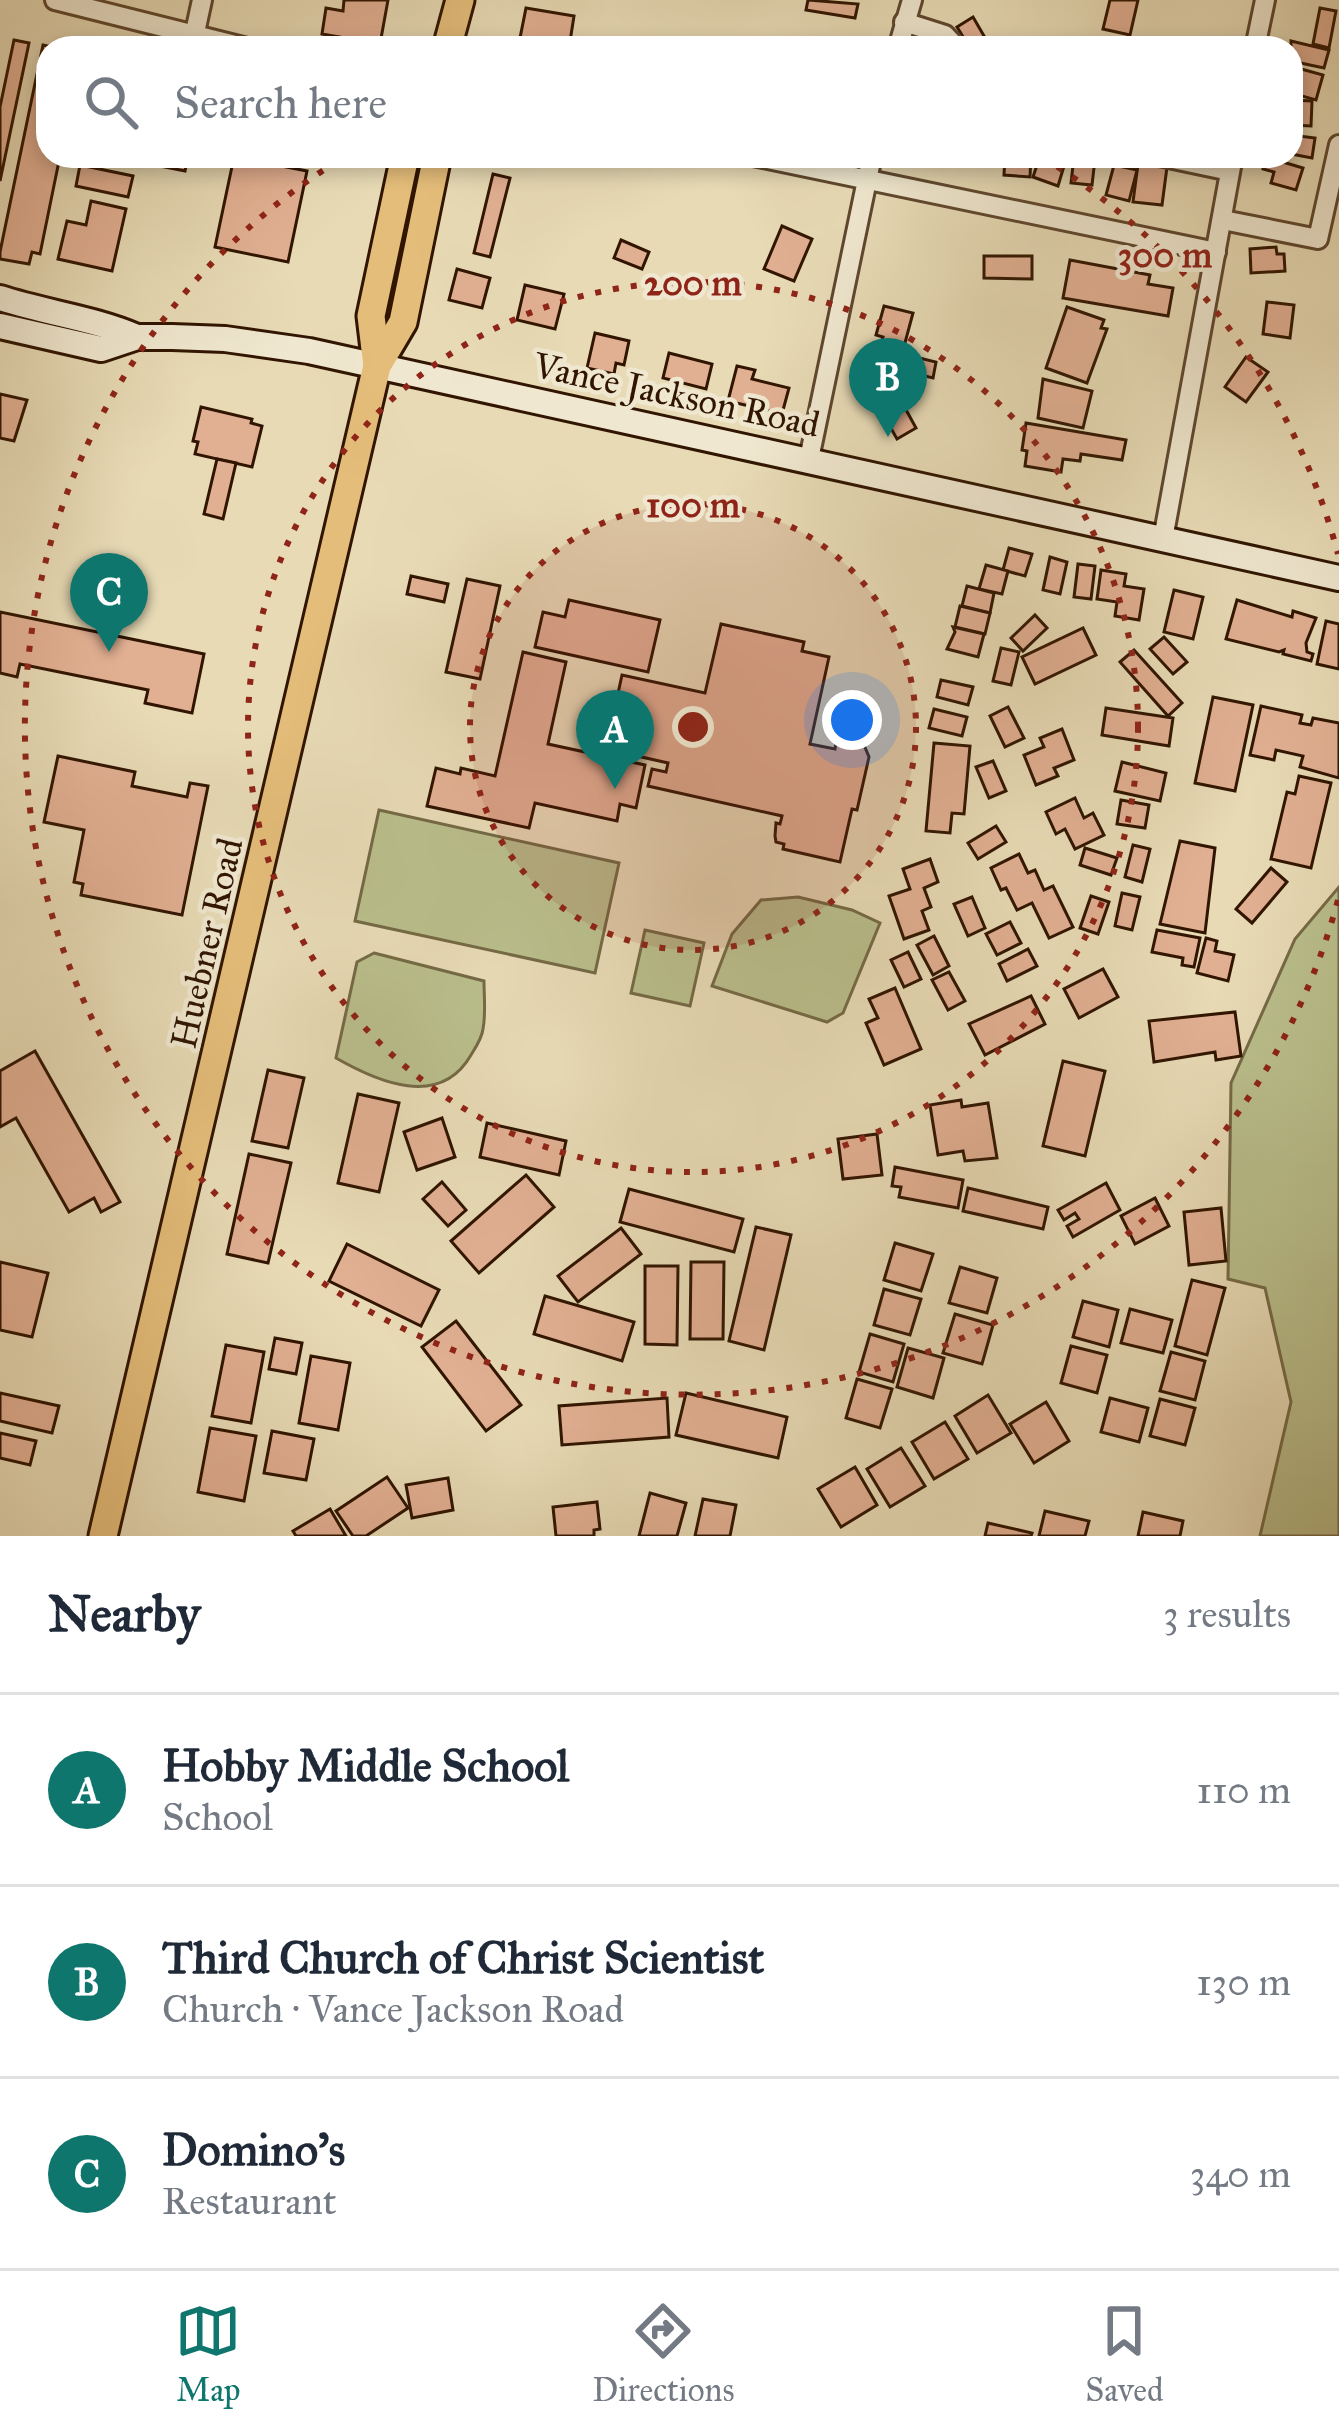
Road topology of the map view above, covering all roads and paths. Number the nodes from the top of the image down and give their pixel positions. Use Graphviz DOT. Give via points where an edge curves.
graph roads {
  1 [pos="55,0"];
  2 [pos="202,0"];
  3 [pos="460,0"];
  4 [pos="912,0"];
  5 [pos="1265,0"];
  6 [pos="904,22"];
  7 [pos="190,36"];
  8 [pos="194,36"];
  9 [pos="450,36"];
  10 [pos="901,36"];
  11 [pos="941,36"];
  12 [pos="1258,36"];
  13 [pos="1339,145"];
  14 [pos="402,168"];
  15 [pos="435,168"];
  16 [pos="810,168"];
  17 [pos="869,168"];
  18 [pos="1231,168"];
  19 [pos="866,180"];
  20 [pos="1223,220"];
  21 [pos="1216,252"];
  22 [pos="0,298"];
  23 [pos="0,326"];
  24 [pos="137,337"];
  25 [pos="377,366"];
  26 [pos="809,459"];
  27 [pos="1163,539"];
  28 [pos="1339,578"];
  29 [pos="104,1536"];
  1 -- 7 [label="street"];
  2 -- 8 [label="street"];
  3 -- 9 [label="main road"];
  4 -- 6 [label="street"];
  5 -- 12 [label="street"];
  6 -- 10 [label="street"];
  6 -- 11 [label="street"];
  13 -- 20 [label="street" via="1318,239"];
  14 -- 25 [label="main road, Huebner Road" via="371,316"];
  15 -- 25 [label="main road, Huebner Road" via="403,322"];
  16 -- 19 [label="street"];
  17 -- 19 [label="street"];
  18 -- 20 [label="street"];
  19 -- 21 [label="street"];
  19 -- 26 [label="street"];
  20 -- 21 [label="street"];
  21 -- 27 [label="street"];
  22 -- 24 [label="main road, Vance Jackson Road"];
  23 -- 24 [label="main road, Vance Jackson Road" via="100,349"];
  24 -- 25 [label="main road, Vance Jackson Road" via="258,343"];
  25 -- 26 [label="main road, Vance Jackson Road"];
  25 -- 29 [label="main road, Huebner Road"];
  26 -- 27 [label="main road, Vance Jackson Road"];
  27 -- 28 [label="main road, Vance Jackson Road"];
}
